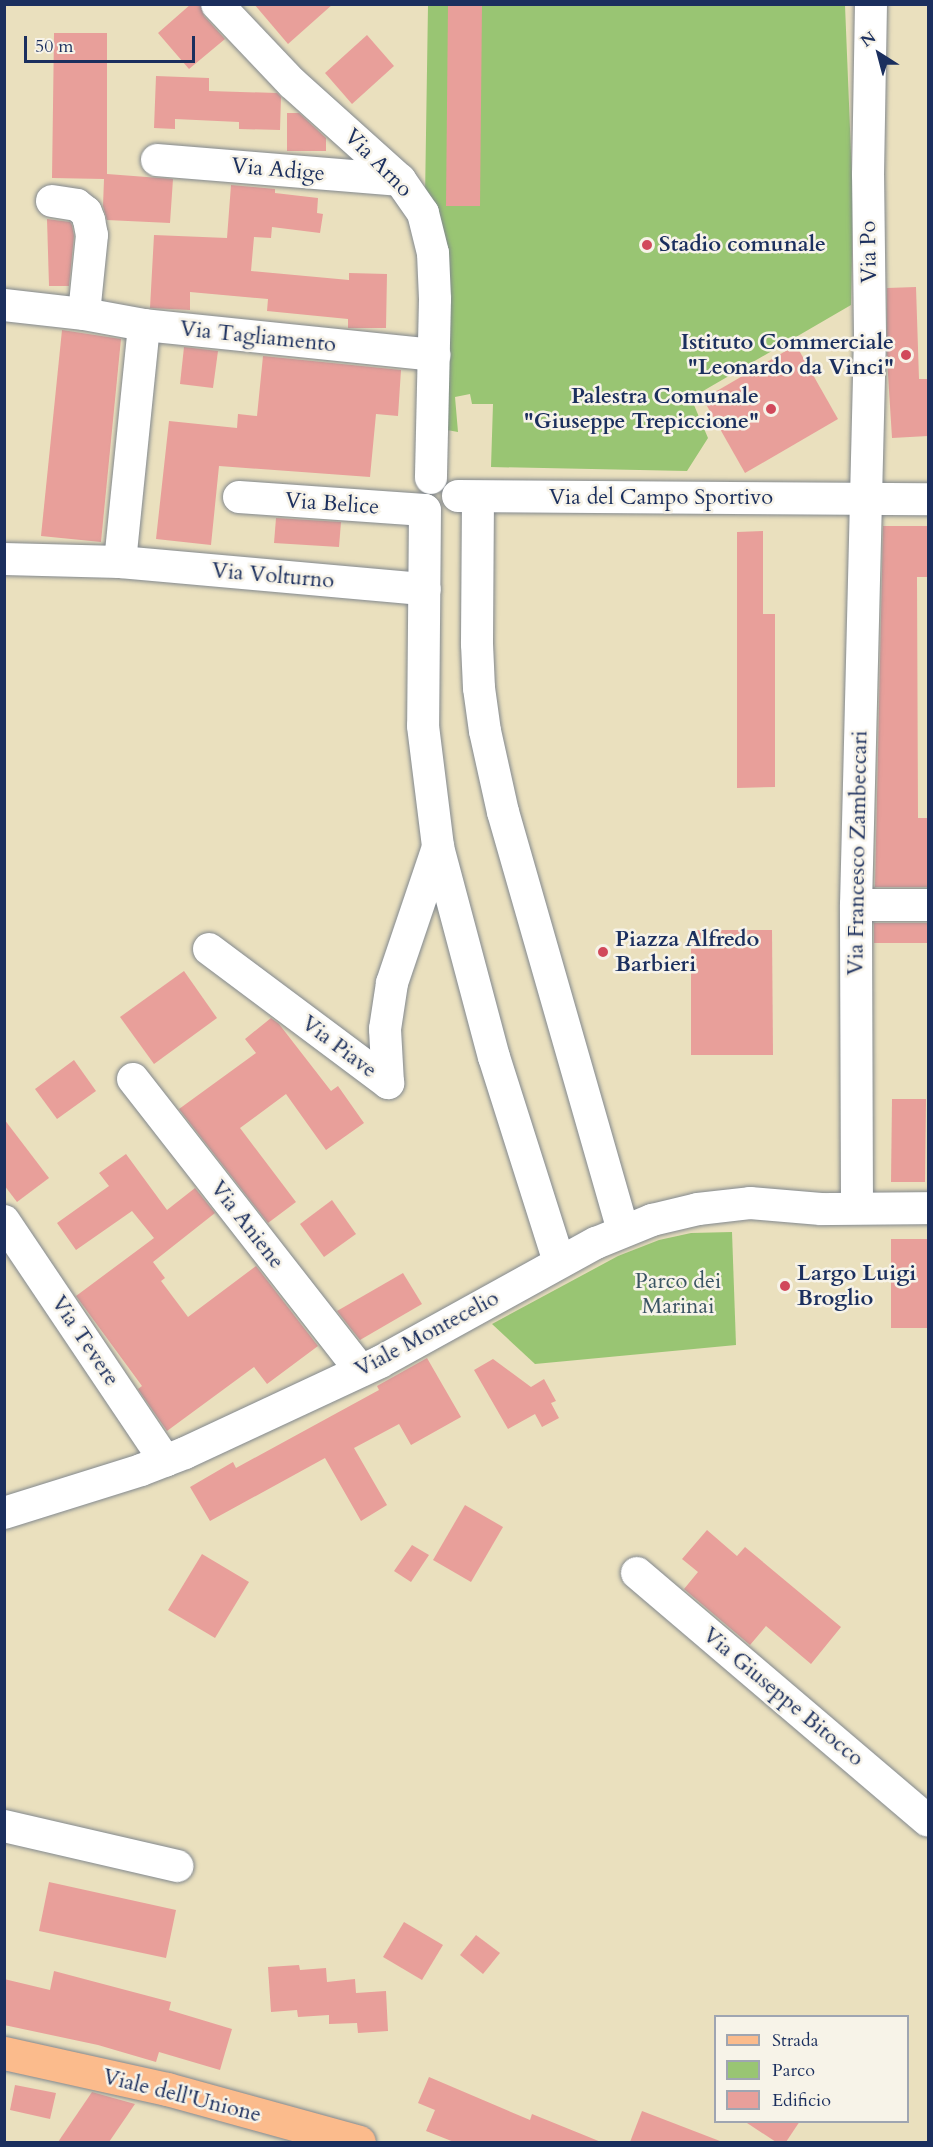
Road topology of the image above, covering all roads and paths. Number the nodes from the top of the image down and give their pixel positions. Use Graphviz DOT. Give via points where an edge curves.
graph roads {
  1 [pos="216,4"];
  2 [pos="872,4"];
  3 [pos="157,160"];
  4 [pos="400,180"];
  5 [pos="52,201"];
  6 [pos="4,305"];
  7 [pos="84,314"];
  8 [pos="144,326"];
  9 [pos="434,355"];
  10 [pos="431,478"];
  11 [pos="468,496"];
  12 [pos="240,497"];
  13 [pos="864,499"];
  14 [pos="928,499"];
  15 [pos="424,510"];
  16 [pos="4,559"];
  17 [pos="120,562"];
  18 [pos="425,589"];
  19 [pos="438,847"];
  20 [pos="856,905"];
  21 [pos="928,905"];
  22 [pos="209,949"];
  23 [pos="133,1079"];
  24 [pos="857,1208"];
  25 [pos="928,1208"];
  26 [pos="4,1221"];
  27 [pos="623,1230"];
  28 [pos="559,1262"];
  29 [pos="362,1371"];
  30 [pos="165,1461"];
  31 [pos="4,1513"];
  32 [pos="637,1573"];
  33 [pos="928,1821"];
  34 [pos="4,1826"];
  35 [pos="177,1866"];
  36 [pos="4,2053"];
  37 [pos="359,2142"];
  1 -- 4 [label="street, Via Arno" via="292,83"];
  2 -- 13 [label="street, Via Po" via="870,334"];
  3 -- 4 [label="street, Via Adige"];
  4 -- 9 [label="street, Via Arno" via="423,213 431,241"];
  5 -- 7 [label="street" via="77,205 89,220 92,235"];
  6 -- 7 [label="street, Via Tagliamento"];
  7 -- 8 [label="street, Via Tagliamento"];
  8 -- 9 [label="street, Via Tagliamento"];
  8 -- 17 [label="street"];
  9 -- 10 [label="street, Via Arno"];
  10 -- 11 [label="street" via="449,480"];
  10 -- 15 [label="street" via="420,489"];
  11 -- 13 [label="street, Via del Campo Sportivo"];
  11 -- 15 [label="street" via="446,514"];
  11 -- 27 [label="street" via="485,731 503,812"];
  12 -- 15 [label="street, Via Belice"];
  13 -- 14 [label="street, Via del Campo Sportivo"];
  13 -- 20 [label="street, Via Francesco Zambeccari"];
  15 -- 18 [label="street"];
  16 -- 17 [label="street, Via Volturno"];
  17 -- 18 [label="street, Via Volturno"];
  18 -- 19 [label="street" via="423,726"];
  19 -- 22 [label="street, Via Piave" via="392,983 386,1029 388,1083"];
  19 -- 28 [label="street" via="494,1056"];
  20 -- 21 [label="street"];
  20 -- 24 [label="street, Via Francesco Zambeccari"];
  23 -- 29 [label="street, Via Aniene"];
  24 -- 25 [label="street, Viale Montecelio"];
  24 -- 27 [label="street, Viale Montecelio" via="736,1204 678,1214"];
  26 -- 30 [label="street, Via Tevere"];
  27 -- 28 [label="street, Viale Montecelio"];
  28 -- 29 [label="street, Viale Montecelio"];
  29 -- 30 [label="street, Viale Montecelio"];
  30 -- 31 [label="street, Viale Montecelio"];
  32 -- 33 [label="street, Via Giuseppe Bitocco"];
  34 -- 35 [label="street"];
  36 -- 37 [label="main road, Viale dell'Unione" via="166,2089"];
}
